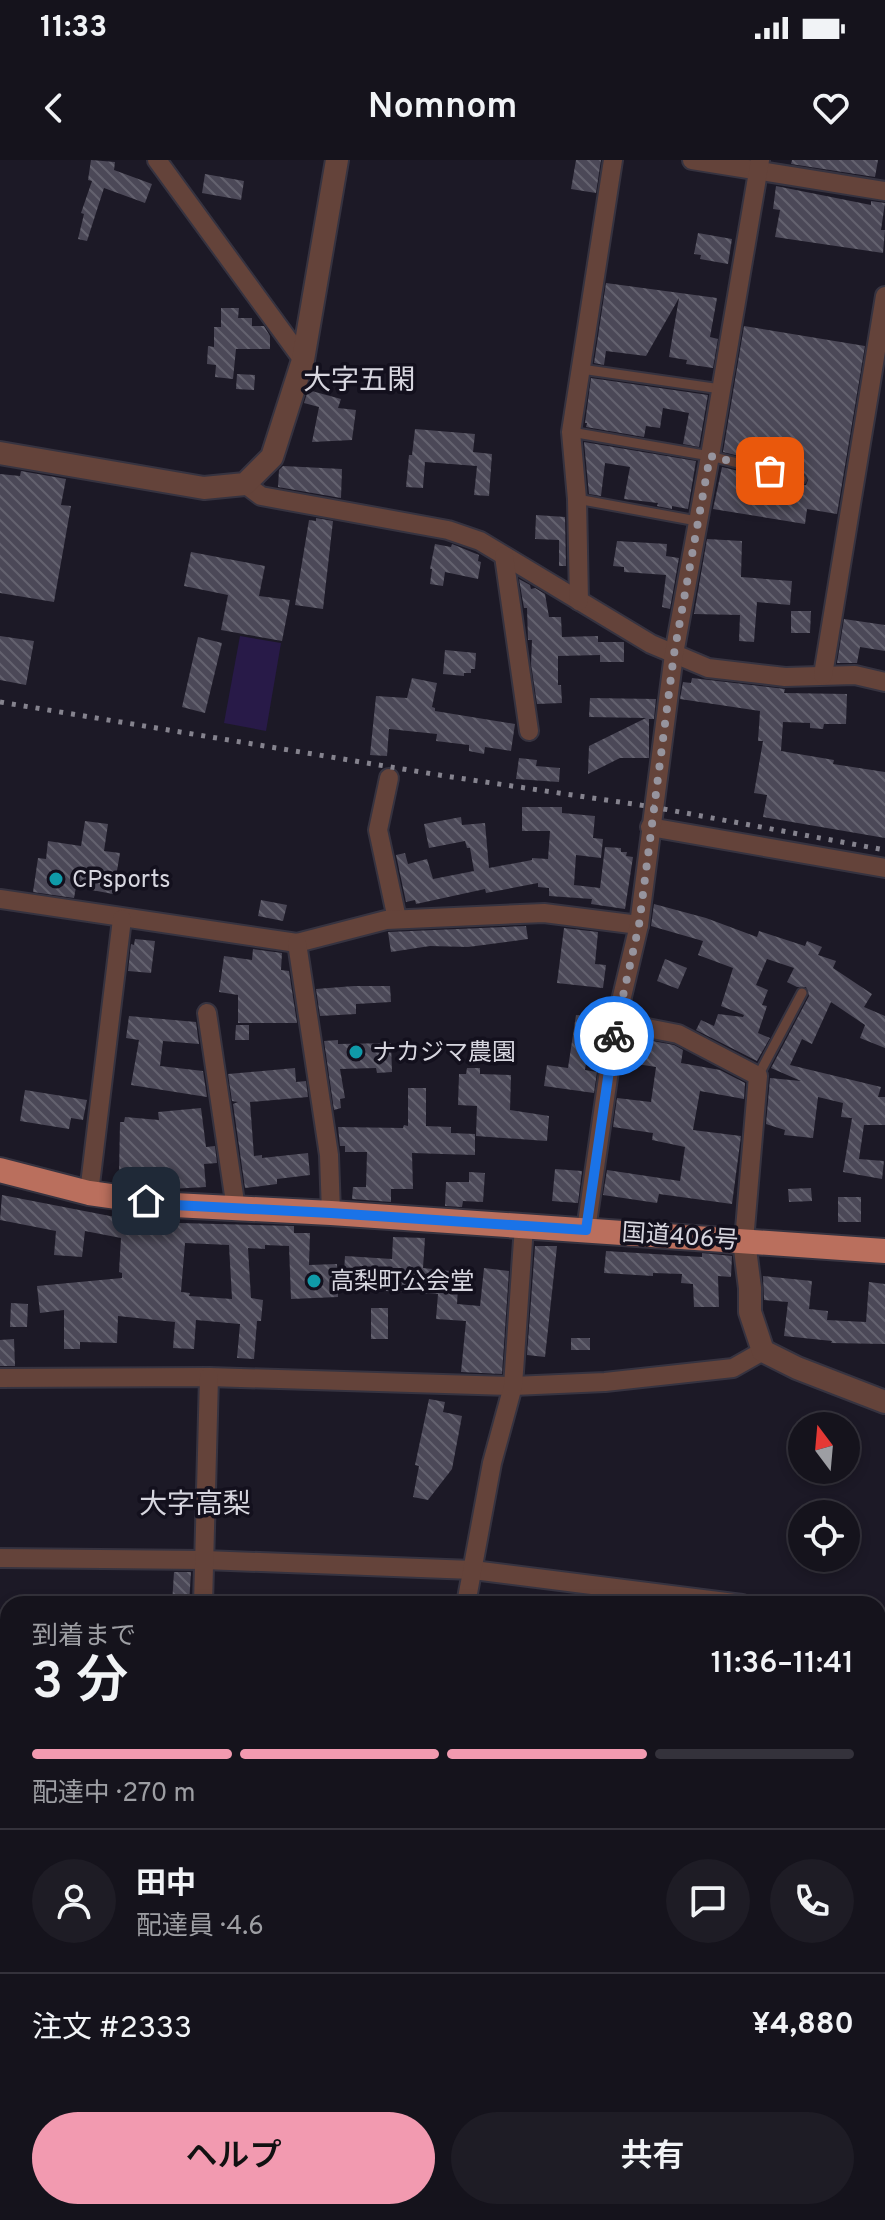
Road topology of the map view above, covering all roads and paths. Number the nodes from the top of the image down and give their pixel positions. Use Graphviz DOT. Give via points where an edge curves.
graph roads {
  1 [pos="157,160"];
  2 [pos="337,160"];
  3 [pos="613,160"];
  4 [pos="692,160"];
  5 [pos="759,166"];
  6 [pos="885,191"];
  7 [pos="885,296"];
  8 [pos="303,360"];
  9 [pos="581,369"];
  10 [pos="721,389"];
  11 [pos="571,432"];
  12 [pos="0,453"];
  13 [pos="710,456"];
  14 [pos="801,479"];
  15 [pos="245,484"];
  16 [pos="577,499"];
  17 [pos="697,521"];
  18 [pos="504,556"];
  19 [pos="579,601"];
  20 [pos="674,654"];
  21 [pos="823,675"];
  22 [pos="885,682"];
  23 [pos="529,731"];
  24 [pos="389,778"];
  25 [pos="650,827"];
  26 [pos="885,868"];
  27 [pos="0,899"];
  28 [pos="122,919"];
  29 [pos="397,919"];
  30 [pos="639,925"];
  31 [pos="297,943"];
  32 [pos="802,993"];
  33 [pos="207,1013"];
  34 [pos="616,1022"];
  35 [pos="758,1076"];
  36 [pos="0,1170"];
  37 [pos="89,1193"];
  38 [pos="236,1209"];
  39 [pos="331,1213"];
  40 [pos="524,1226"];
  41 [pos="586,1230"];
  42 [pos="744,1241"];
  43 [pos="885,1251"];
  44 [pos="763,1351"];
  45 [pos="209,1377"];
  46 [pos="0,1378"];
  47 [pos="513,1386"];
  48 [pos="885,1402"];
  49 [pos="0,1558"];
  50 [pos="204,1560"];
  51 [pos="473,1570"];
  52 [pos="203,1596"];
  53 [pos="468,1596"];
  54 [pos="679,1596"];
  1 -- 8 [label="street"];
  2 -- 8 [label="street"];
  3 -- 9 [label="street"];
  4 -- 5 [label="street"];
  5 -- 6 [label="street"];
  5 -- 10 [label="street"];
  7 -- 21 [label="street"];
  8 -- 15 [label="street" via="272,457"];
  9 -- 10 [label="lane"];
  9 -- 11 [label="street"];
  10 -- 13 [label="street"];
  11 -- 13 [label="lane"];
  11 -- 16 [label="street"];
  12 -- 15 [label="street" via="204,488"];
  13 -- 14 [label="lane"];
  13 -- 17 [label="street"];
  15 -- 18 [label="street" via="261,496 448,530"];
  16 -- 17 [label="lane"];
  16 -- 19 [label="street"];
  17 -- 20 [label="street"];
  18 -- 19 [label="street"];
  18 -- 23 [label="street"];
  19 -- 20 [label="street"];
  20 -- 21 [label="street" via="708,668 785,677"];
  20 -- 25 [label="street"];
  21 -- 22 [label="street"];
  24 -- 29 [label="street" via="378,830"];
  25 -- 26 [label="street"];
  25 -- 30 [label="street"];
  27 -- 28 [label="street"];
  28 -- 31 [label="street"];
  28 -- 37 [label="street"];
  29 -- 30 [label="street" via="544,913"];
  29 -- 31 [label="street"];
  30 -- 34 [label="street"];
  31 -- 39 [label="street" via="329,1155"];
  32 -- 35 [label="lane"];
  33 -- 38 [label="street"];
  34 -- 35 [label="street" via="678,1034"];
  34 -- 41 [label="street"];
  35 -- 42 [label="street"];
  36 -- 37 [label="highway, 国道406号"];
  37 -- 38 [label="highway, 国道406号"];
  38 -- 39 [label="highway, 国道406号"];
  39 -- 40 [label="highway, 国道406号"];
  40 -- 41 [label="highway, 国道406号"];
  40 -- 47 [label="street"];
  41 -- 42 [label="highway, 国道406号"];
  42 -- 43 [label="highway, 国道406号"];
  42 -- 44 [label="street" via="750,1312"];
  44 -- 47 [label="street" via="733,1368"];
  44 -- 48 [label="street"];
  45 -- 46 [label="street"];
  45 -- 47 [label="street"];
  45 -- 50 [label="street"];
  47 -- 51 [label="street" via="492,1463"];
  49 -- 50 [label="street"];
  50 -- 51 [label="street"];
  50 -- 52 [label="street"];
  51 -- 53 [label="street"];
  51 -- 54 [label="street"];
}
